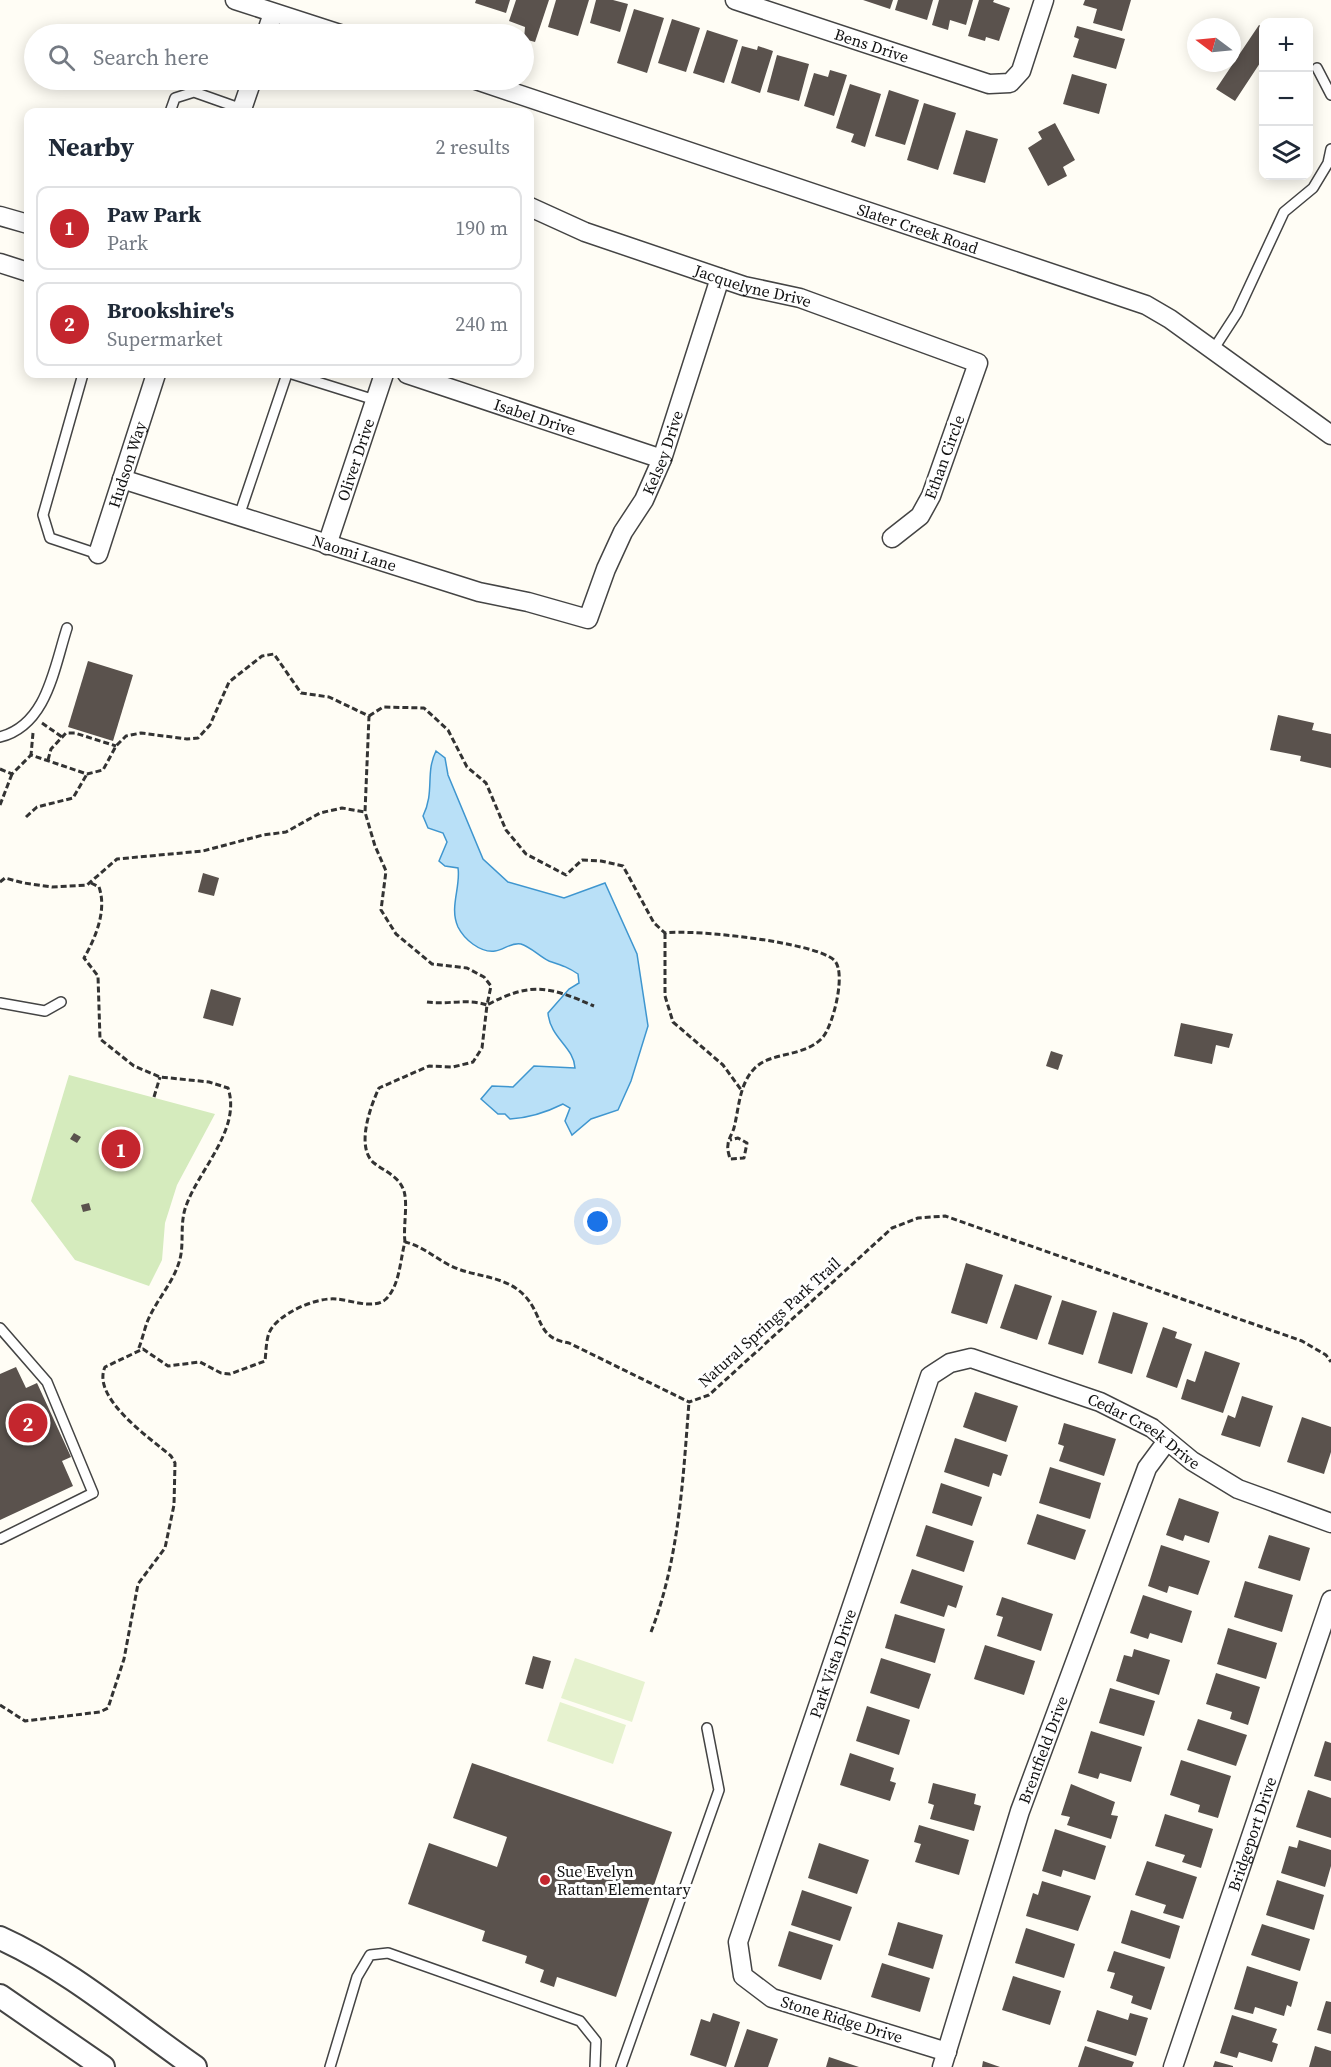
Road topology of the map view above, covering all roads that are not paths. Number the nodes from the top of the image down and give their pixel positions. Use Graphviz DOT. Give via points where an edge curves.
graph roads {
  1 [pos="235,0"];
  2 [pos="735,0"];
  3 [pos="1044,0"];
  4 [pos="273,13"];
  5 [pos="269,24"];
  6 [pos="308,24"];
  7 [pos="1317,68"];
  8 [pos="250,90"];
  9 [pos="506,90"];
  10 [pos="1331,95"];
  11 [pos="171,108"];
  12 [pos="238,108"];
  13 [pos="247,108"];
  14 [pos="1331,149"];
  15 [pos="534,209"];
  16 [pos="0,216"];
  17 [pos="24,223"];
  18 [pos="0,263"];
  19 [pos="24,271"];
  20 [pos="720,278"];
  21 [pos="1213,350"];
  22 [pos="978,363"];
  23 [pos="82,378"];
  24 [pos="155,378"];
  25 [pos="286,378"];
  26 [pos="305,378"];
  27 [pos="383,378"];
  28 [pos="418,378"];
  29 [pos="375,400"];
  30 [pos="1331,435"];
  31 [pos="662,459"];
  32 [pos="122,479"];
  33 [pos="239,516"];
  34 [pos="892,538"];
  35 [pos="327,544"];
  36 [pos="98,554"];
  37 [pos="588,620"];
  38 [pos="67,628"];
  39 [pos="0,737"];
  40 [pos="61,1002"];
  41 [pos="0,1003"];
  42 [pos="0,1328"];
  43 [pos="950,1362"];
  44 [pos="1167,1441"];
  45 [pos="1331,1523"];
  46 [pos="0,1539"];
  47 [pos="1331,1600"];
  48 [pos="707,1728"];
  49 [pos="0,1938"];
  50 [pos="743,1976"];
  51 [pos="0,1996"];
  52 [pos="945,2059"];
  53 [pos="104,2067"];
  54 [pos="195,2067"];
  55 [pos="330,2067"];
  56 [pos="595,2067"];
  57 [pos="621,2067"];
  58 [pos="1173,2067"];
  1 -- 4 [label="street"];
  2 -- 3 [label="street, Bens Drive" via="989,84 1010,83 1021,71"];
  4 -- 5 [label="street"];
  4 -- 6 [label="street"];
  7 -- 10 [label="lane"];
  8 -- 13 [label="street"];
  9 -- 21 [label="street, Slater Creek Road" via="1146,304"];
  11 -- 12 [label="lane" via="175,98 194,92"];
  14 -- 21 [label="lane" via="1328,163 1313,188 1284,213 1237,313"];
  15 -- 20 [label="street, Jacquelyne Drive" via="585,232"];
  16 -- 17 [label="street"];
  18 -- 19 [label="street"];
  20 -- 22 [label="street, Jacquelyne Drive" via="800,298"];
  20 -- 31 [label="street, Kelsey Drive"];
  21 -- 30 [label="street, Slater Creek Road"];
  22 -- 34 [label="street, Ethan Circle" via="931,496 920,516"];
  23 -- 36 [label="lane" via="43,515 51,538"];
  24 -- 32 [label="street, Hudson Way"];
  25 -- 33 [label="lane"];
  26 -- 29 [label="lane"];
  27 -- 29 [label="street, Oliver Drive"];
  28 -- 31 [label="street, Isabel Drive"];
  29 -- 35 [label="street, Oliver Drive"];
  31 -- 37 [label="street, Kelsey Drive" via="644,500 623,532"];
  32 -- 33 [label="street, Naomi Lane"];
  32 -- 36 [label="street, Hudson Way"];
  33 -- 35 [label="street, Naomi Lane"];
  35 -- 37 [label="street, Naomi Lane" via="479,592"];
  38 -- 39 [label="lane" via="41,706 30,720"];
  40 -- 41 [label="lane" via="45,1011"];
  42 -- 46 [label="lane" via="47,1382 93,1493"];
  43 -- 44 [label="street, Cedar Creek Drive" via="971,1358 1100,1402 1152,1428"];
  43 -- 50 [label="street, Park Vista Drive" via="930,1377 738,1942"];
  44 -- 45 [label="street, Cedar Creek Drive" via="1238,1489"];
  44 -- 52 [label="street, Brentfield Drive" via="1147,1468 1020,1811"];
  47 -- 58 [label="street, Bridgeport Drive"];
  48 -- 57 [label="lane" via="719,1790"];
  49 -- 54 [label="street" via="63,1974"];
  50 -- 52 [label="street, Stone Ridge Drive" via="772,1998"];
  51 -- 53 [label="street"];
  55 -- 56 [label="lane" via="357,1977 370,1955 388,1953 580,2021 596,2041"];
}
